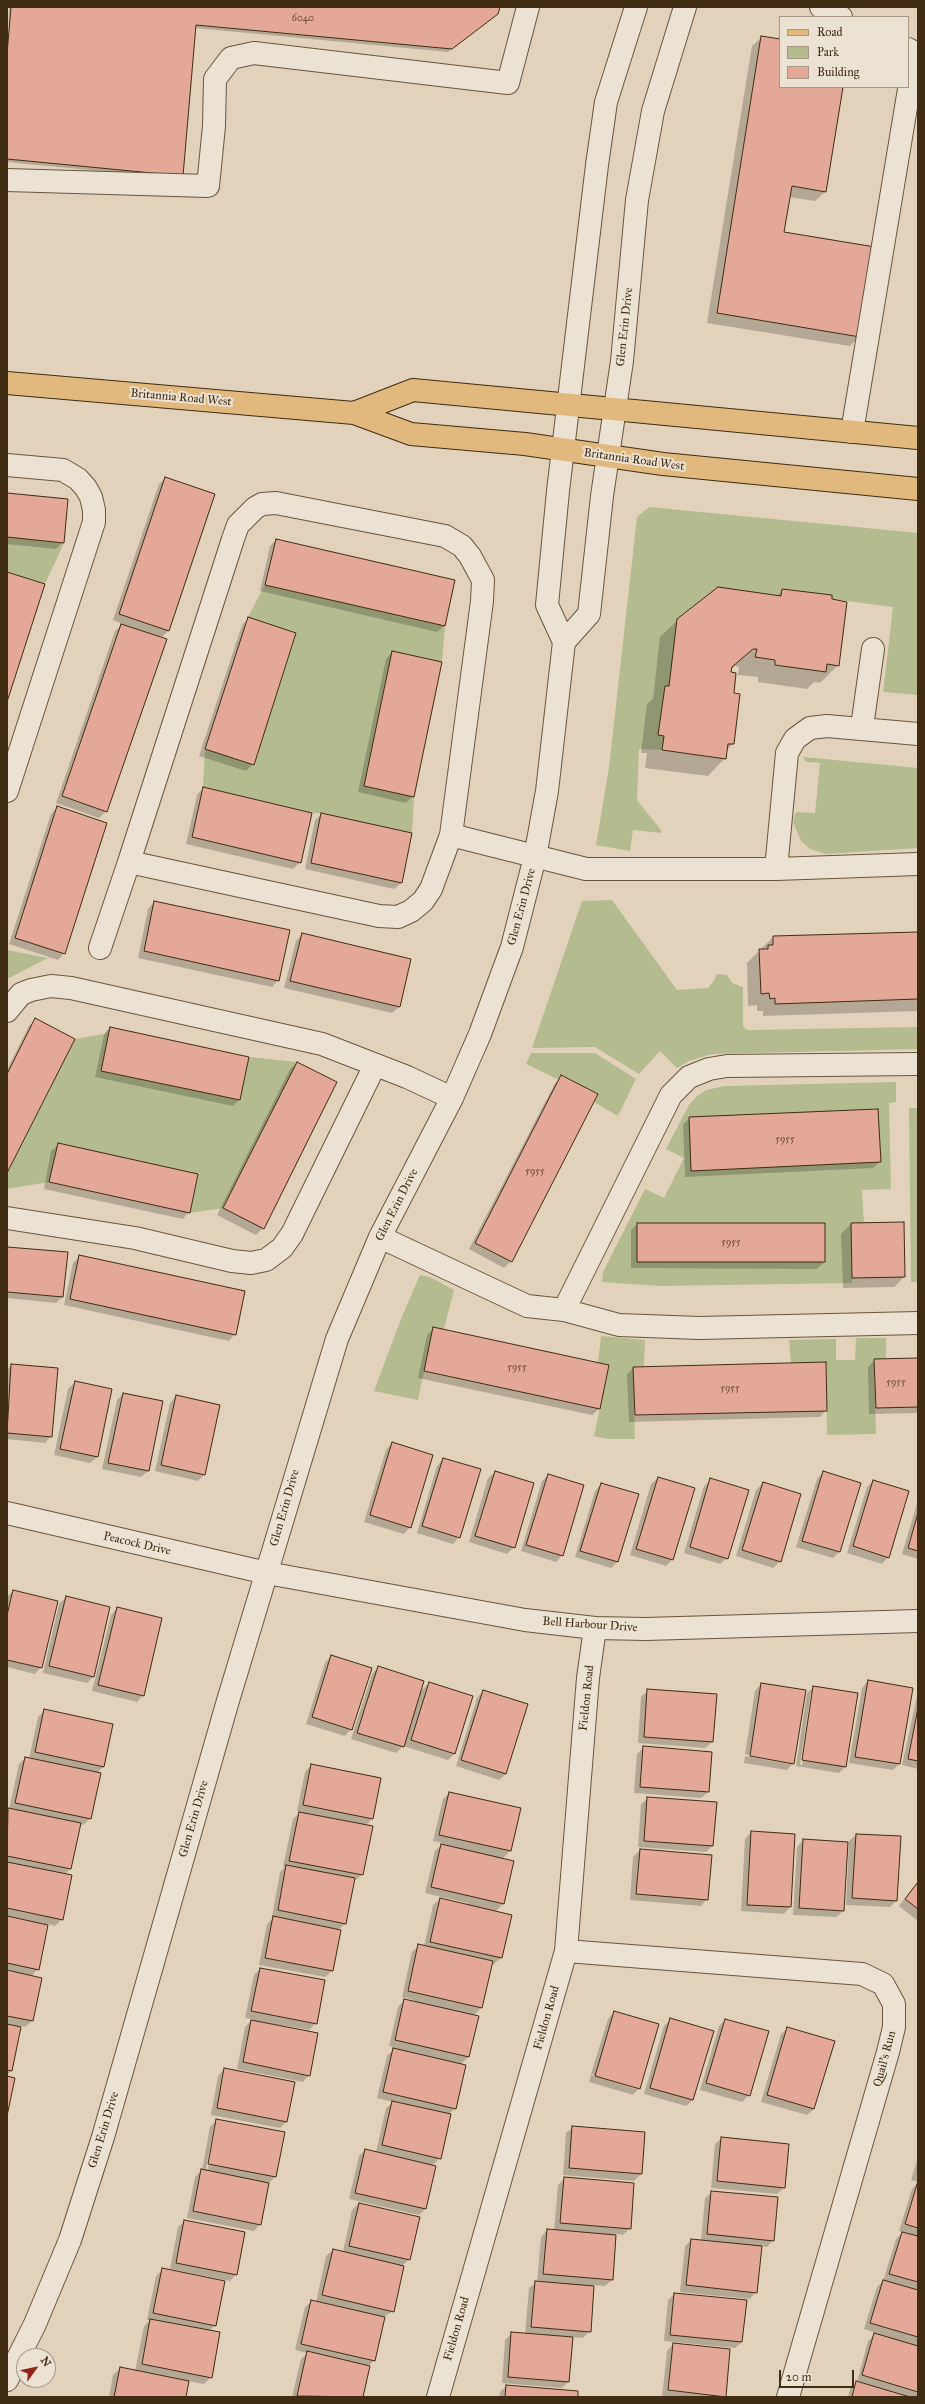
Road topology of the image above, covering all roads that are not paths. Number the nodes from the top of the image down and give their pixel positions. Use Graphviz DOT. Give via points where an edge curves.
graph roads {
  1 [pos="528,7"];
  2 [pos="636,7"];
  3 [pos="685,7"];
  4 [pos="820,7"];
  5 [pos="839,16"];
  6 [pos="914,48"];
  7 [pos="909,79"];
  8 [pos="908,88"];
  9 [pos="7,180"];
  10 [pos="7,382"];
  11 [pos="569,406"];
  12 [pos="615,410"];
  13 [pos="354,413"];
  14 [pos="852,432"];
  15 [pos="918,438"];
  16 [pos="563,450"];
  17 [pos="607,456"];
  18 [pos="7,465"];
  19 [pos="918,488"];
  20 [pos="564,642"];
  21 [pos="873,649"];
  22 [pos="862,727"];
  23 [pos="918,734"];
  24 [pos="7,791"];
  25 [pos="451,835"];
  26 [pos="535,857"];
  27 [pos="129,862"];
  28 [pos="918,864"];
  29 [pos="776,869"];
  30 [pos="100,948"];
  31 [pos="7,1011"];
  32 [pos="918,1064"];
  33 [pos="375,1065"];
  34 [pos="452,1098"];
  35 [pos="7,1218"];
  36 [pos="380,1237"];
  37 [pos="564,1310"];
  38 [pos="918,1323"];
  39 [pos="7,1513"];
  40 [pos="267,1573"];
  41 [pos="918,1621"];
  42 [pos="595,1628"];
  43 [pos="566,1951"];
  44 [pos="7,2380"];
  45 [pos="438,2397"];
  46 [pos="788,2397"];
  1 -- 9 [label="street" via="508,83 254,54 231,58 215,79 214,126 208,186"];
  2 -- 11 [label="street" via="606,102 583,270"];
  3 -- 12 [label="street, Glen Erin Drive" via="653,111 637,200"];
  4 -- 5 [label="street"];
  6 -- 7 [label="street"];
  8 -- 14 [label="street"];
  10 -- 13 [label="main road, Britannia Road West"];
  11 -- 12 [label="main road, Britannia Road West"];
  11 -- 13 [label="main road, Britannia Road West" via="413,390"];
  11 -- 16 [label="street"];
  12 -- 14 [label="main road, Britannia Road West"];
  12 -- 17 [label="street, Glen Erin Drive"];
  13 -- 16 [label="main road, Britannia Road West" via="411,434"];
  14 -- 15 [label="main road, Britannia Road West"];
  16 -- 17 [label="main road, Britannia Road West"];
  16 -- 20 [label="street" via="547,605"];
  17 -- 19 [label="main road, Britannia Road West" via="769,475"];
  17 -- 20 [label="street, Glen Erin Drive" via="589,614"];
  18 -- 24 [label="street" via="62,470 78,479 86,488 94,510 94,522"];
  20 -- 26 [label="street, Glen Erin Drive" via="547,791"];
  21 -- 22 [label="street"];
  22 -- 23 [label="street"];
  22 -- 29 [label="street" via="810,728 795,739 787,753"];
  25 -- 26 [label="street"];
  25 -- 27 [label="street" via="431,889 423,901 398,917 379,916"];
  25 -- 27 [label="street" via="482,601 483,580 470,556 462,546 445,536 291,505 262,504 238,525"];
  26 -- 29 [label="street" via="586,869"];
  26 -- 34 [label="street, Glen Erin Drive" via="512,948 480,1034"];
  27 -- 30 [label="street"];
  28 -- 29 [label="street"];
  31 -- 33 [label="street" via="21,994 31,990 51,986 71,988 322,1044"];
  32 -- 37 [label="street" via="727,1066 709,1069 689,1077 671,1095"];
  33 -- 34 [label="street"];
  33 -- 35 [label="street" via="292,1234 282,1248 266,1260 251,1263 232,1261 136,1238"];
  34 -- 36 [label="street, Glen Erin Drive"];
  36 -- 37 [label="street" via="527,1306"];
  36 -- 40 [label="street, Glen Erin Drive" via="336,1339"];
  37 -- 38 [label="street" via="620,1324 699,1328"];
  39 -- 40 [label="street, Peacock Drive"];
  40 -- 42 [label="street, Bell Harbour Drive" via="525,1620"];
  40 -- 44 [label="street, Glen Erin Drive" via="103,2137 70,2240 35,2324"];
  41 -- 42 [label="street, Bell Harbour Drive" via="646,1629"];
  42 -- 43 [label="street, Fieldon Road" via="588,1678"];
  43 -- 45 [label="street, Fieldon Road"];
  43 -- 46 [label="street, Quail's Run" via="862,1974 883,1984 894,2004 894,2027 888,2052"];
}
